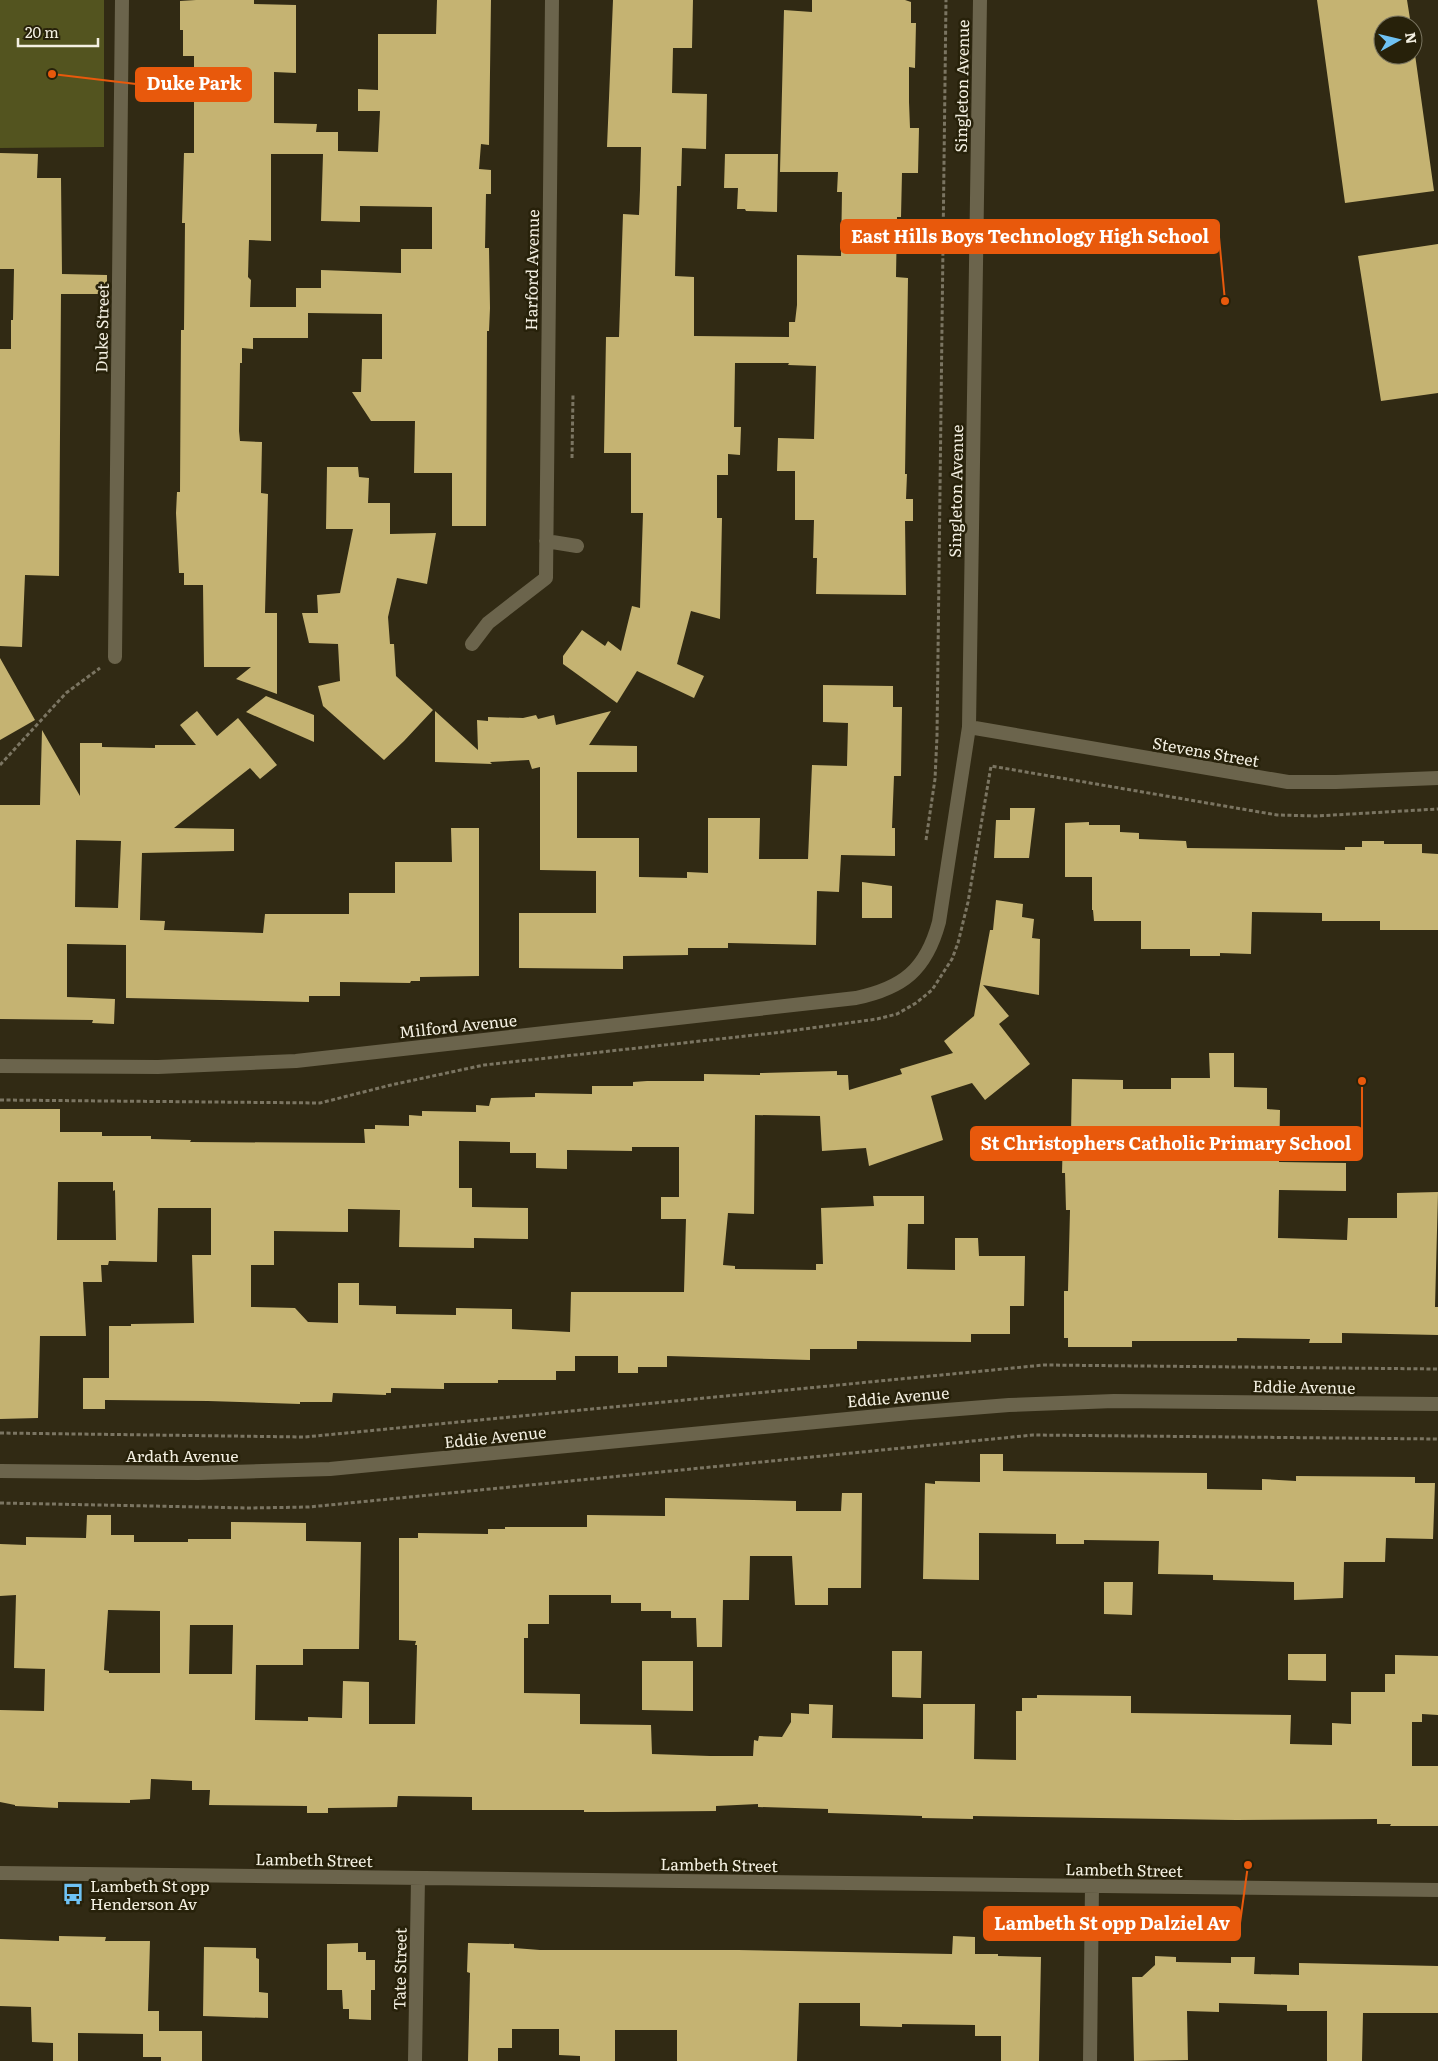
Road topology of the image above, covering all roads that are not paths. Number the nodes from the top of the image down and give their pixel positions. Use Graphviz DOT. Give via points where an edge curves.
graph roads {
  1 [pos="122,0"];
  2 [pos="552,0"];
  3 [pos="980,0"];
  4 [pos="546,540"];
  5 [pos="577,546"];
  6 [pos="472,644"];
  7 [pos="115,657"];
  8 [pos="970,727"];
  9 [pos="1438,778"];
  10 [pos="913,972"];
  11 [pos="0,1066"];
  12 [pos="1438,1404"];
  13 [pos="363,1467"];
  14 [pos="0,1471"];
  15 [pos="0,1873"];
  16 [pos="418,1878"];
  17 [pos="1092,1886"];
  18 [pos="1438,1890"];
  19 [pos="415,2061"];
  20 [pos="1090,2061"];
  1 -- 7 [label="street, Duke Street"];
  2 -- 4 [label="street, Harford Avenue"];
  3 -- 8 [label="street, Singleton Avenue"];
  4 -- 5 [label="street"];
  4 -- 6 [label="street, Harford Avenue" via="546,578 488,623"];
  8 -- 9 [label="street, Stevens Street" via="1288,782"];
  8 -- 10 [label="street, Singleton Avenue" via="939,922 931,947"];
  10 -- 11 [label="street, Milford Avenue" via="893,987 856,998 296,1061 158,1066"];
  12 -- 13 [label="street, Eddie Avenue" via="1114,1401 1009,1405"];
  13 -- 14 [label="street, Ardath Avenue" via="249,1473"];
  15 -- 16 [label="street, Lambeth Street"];
  16 -- 17 [label="street, Lambeth Street"];
  16 -- 19 [label="street, Tate Street"];
  17 -- 18 [label="street, Lambeth Street"];
  17 -- 20 [label="street"];
}
